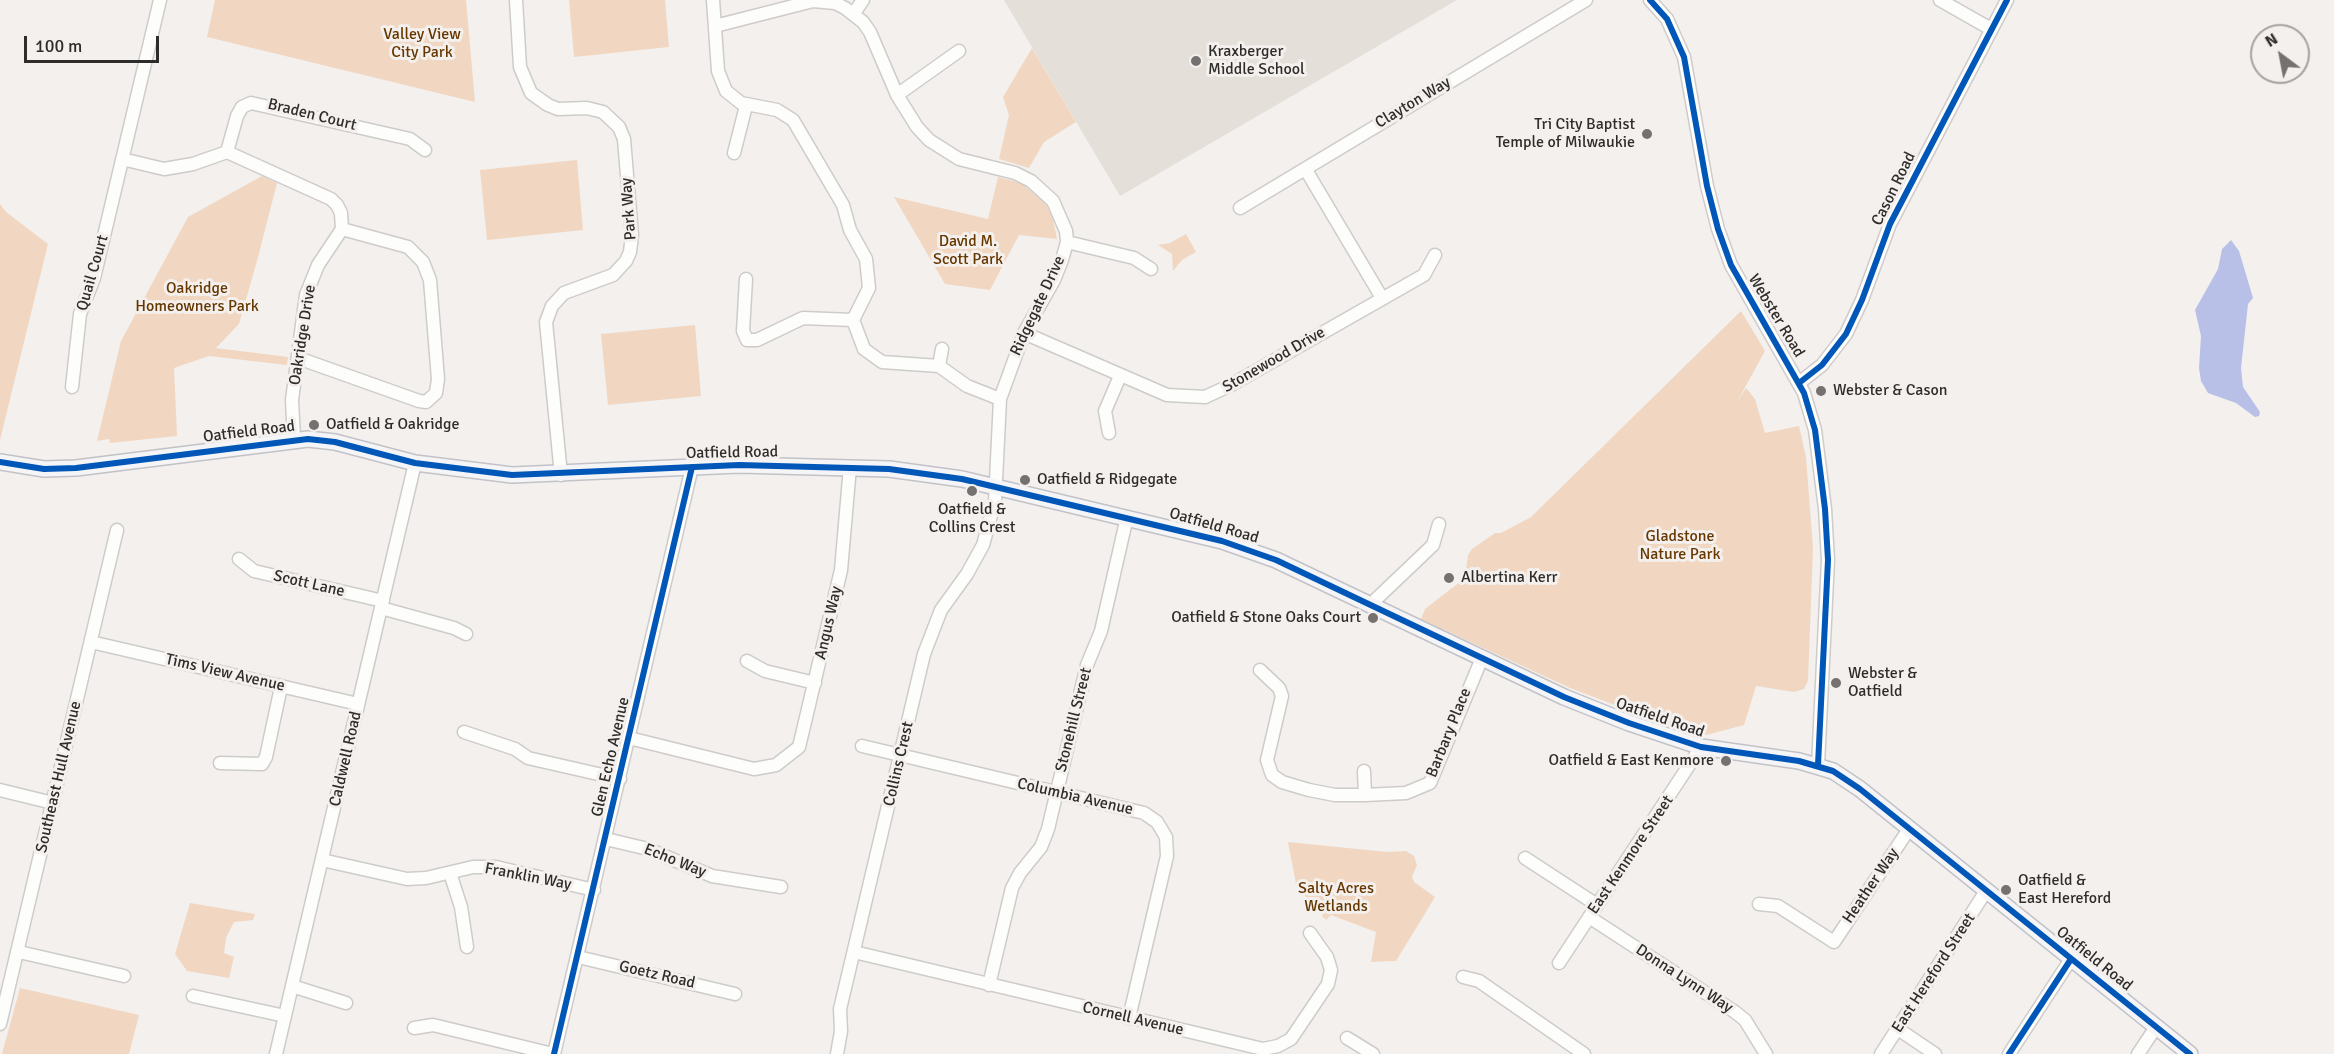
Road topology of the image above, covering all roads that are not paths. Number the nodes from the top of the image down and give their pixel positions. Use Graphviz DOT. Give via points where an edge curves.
graph roads {
  1 [pos="160,0"];
  2 [pos="516,0"];
  3 [pos="713,0"];
  4 [pos="863,0"];
  5 [pos="1586,0"];
  6 [pos="1650,0"];
  7 [pos="1940,0"];
  8 [pos="2007,0"];
  9 [pos="854,13"];
  10 [pos="716,26"];
  11 [pos="1991,29"];
  12 [pos="959,51"];
  13 [pos="897,95"];
  14 [pos="746,106"];
  15 [pos="425,150"];
  16 [pos="227,152"];
  17 [pos="734,153"];
  18 [pos="122,159"];
  19 [pos="1306,170"];
  20 [pos="1240,208"];
  21 [pos="342,230"];
  22 [pos="1067,242"];
  23 [pos="1435,255"];
  24 [pos="1151,269"];
  25 [pos="746,279"];
  26 [pos="1382,298"];
  27 [pos="853,320"];
  28 [pos="1024,333"];
  29 [pos="942,349"];
  30 [pos="298,358"];
  31 [pos="939,366"];
  32 [pos="1120,376"];
  33 [pos="1799,383"];
  34 [pos="72,387"];
  35 [pos="1000,399"];
  36 [pos="1109,433"];
  37 [pos="294,439"];
  38 [pos="0,462"];
  39 [pos="415,463"];
  40 [pos="692,467"];
  41 [pos="850,467"];
  42 [pos="561,475"];
  43 [pos="995,486"];
  44 [pos="1127,517"];
  45 [pos="1439,524"];
  46 [pos="117,530"];
  47 [pos="239,559"];
  48 [pos="1371,604"];
  49 [pos="382,605"];
  50 [pos="466,634"];
  51 [pos="91,642"];
  52 [pos="1482,658"];
  53 [pos="747,661"];
  54 [pos="1260,670"];
  55 [pos="815,683"];
  56 [pos="281,687"];
  57 [pos="358,704"];
  58 [pos="464,732"];
  59 [pos="629,738"];
  60 [pos="862,746"];
  61 [pos="1701,747"];
  62 [pos="902,755"];
  63 [pos="220,762"];
  64 [pos="1818,765"];
  65 [pos="1364,771"];
  66 [pos="620,779"];
  67 [pos="0,790"];
  68 [pos="1056,793"];
  69 [pos="1365,795"];
  70 [pos="53,803"];
  71 [pos="1909,829"];
  72 [pos="606,839"];
  73 [pos="1525,858"];
  74 [pos="322,860"];
  75 [pos="450,873"];
  76 [pos="781,887"];
  77 [pos="594,890"];
  78 [pos="1986,891"];
  79 [pos="1759,904"];
  80 [pos="1597,905"];
  81 [pos="1589,917"];
  82 [pos="1310,933"];
  83 [pos="467,947"];
  84 [pos="19,952"];
  85 [pos="854,952"];
  86 [pos="578,957"];
  87 [pos="2071,959"];
  88 [pos="1559,963"];
  89 [pos="124,976"];
  90 [pos="1462,977"];
  91 [pos="989,985"];
  92 [pos="292,986"];
  93 [pos="735,994"];
  94 [pos="193,996"];
  95 [pos="346,1003"];
  96 [pos="285,1016"];
  97 [pos="1129,1018"];
  98 [pos="0,1024"];
  99 [pos="2156,1027"];
  100 [pos="414,1028"];
  101 [pos="1898,1029"];
  102 [pos="1347,1038"];
  103 [pos="276,1054"];
  104 [pos="554,1054"];
  105 [pos="837,1054"];
  106 [pos="1373,1054"];
  107 [pos="1584,1054"];
  108 [pos="1766,1054"];
  109 [pos="1881,1054"];
  110 [pos="1935,1054"];
  111 [pos="2009,1054"];
  112 [pos="2139,1054"];
  113 [pos="2190,1054"];
  1 -- 18 [label="street"];
  2 -- 42 [label="street, Park Way" via="520,67 531,93 558,109 603,112 619,127 624,138 630,252 613,276 564,293 552,306 546,322"];
  3 -- 10 [label="street"];
  4 -- 9 [label="street"];
  5 -- 19 [label="street, Clayton Way"];
  6 -- 33 [label="street, Webster Road" via="1674,33 1684,57 1707,186 1731,265"];
  7 -- 11 [label="street"];
  8 -- 11 [label="street, Cason Road"];
  9 -- 10 [label="street" via="835,3 813,2"];
  9 -- 13 [label="street, Ridgegate Drive" via="870,32"];
  10 -- 14 [label="street" via="721,82 733,98"];
  11 -- 33 [label="street, Cason Road" via="1890,224 1846,334 1822,365"];
  12 -- 13 [label="street"];
  13 -- 22 [label="street, Ridgegate Drive" via="917,127 944,150 974,165 1015,173 1042,189 1061,215"];
  14 -- 17 [label="street"];
  14 -- 27 [label="street" via="777,110 793,120 843,205 850,230 869,266 869,288"];
  15 -- 16 [label="street, Braden Court" via="410,139 251,103 242,107 237,116"];
  16 -- 18 [label="street" via="164,169"];
  16 -- 21 [label="street" via="331,199 341,213"];
  18 -- 34 [label="street, Quail Court" via="94,278 80,314"];
  19 -- 20 [label="street, Clayton Way"];
  19 -- 26 [label="street"];
  21 -- 30 [label="street, Oakridge Drive" via="309,284"];
  21 -- 30 [label="street" via="408,247 423,261 430,280 436,393 426,402 419,401"];
  22 -- 24 [label="street" via="1134,258"];
  22 -- 28 [label="street, Ridgegate Drive" via="1054,280"];
  23 -- 26 [label="street, Stonewood Drive" via="1424,275"];
  25 -- 27 [label="street" via="742,332 747,340 757,340 803,318"];
  26 -- 32 [label="street, Stonewood Drive" via="1205,397 1167,395"];
  27 -- 31 [label="street" via="864,349 873,358 893,364"];
  28 -- 32 [label="street, Stonewood Drive"];
  28 -- 35 [label="street, Ridgegate Drive"];
  29 -- 31 [label="street"];
  30 -- 37 [label="street, Oakridge Drive" via="292,400"];
  31 -- 35 [label="street" via="967,386"];
  32 -- 36 [label="street" via="1105,411"];
  33 -- 64 [label="street, Webster Road" via="1815,430 1825,509 1827,560"];
  35 -- 43 [label="street, Ridgegate Drive"];
  37 -- 38 [label="main road, Oatfield Road" via="62,469"];
  37 -- 39 [label="main road, Oatfield Road" via="335,442"];
  39 -- 42 [label="main road, Oatfield Road" via="512,475"];
  39 -- 49 [label="street, Caldwell Road"];
  40 -- 41 [label="main road, Oatfield Road"];
  40 -- 42 [label="main road, Oatfield Road"];
  40 -- 59 [label="street, Glen Echo Avenue"];
  41 -- 43 [label="main road, Oatfield Road" via="932,473"];
  41 -- 55 [label="street, Angus Way" via="841,570"];
  43 -- 44 [label="main road, Oatfield Road"];
  43 -- 62 [label="street, Collins Crest" via="990,520 976,560 941,610 929,638"];
  44 -- 48 [label="main road, Oatfield Road" via="1262,554"];
  44 -- 68 [label="street, Stonehill Street" via="1101,631 1087,665"];
  45 -- 48 [label="street" via="1433,544"];
  46 -- 51 [label="street, Southeast Hull Avenue"];
  47 -- 49 [label="street, Scott Lane" via="254,571"];
  48 -- 52 [label="main road, Oatfield Road"];
  49 -- 50 [label="street, Scott Lane"];
  49 -- 57 [label="street, Caldwell Road"];
  51 -- 56 [label="street, Tims View Avenue"];
  51 -- 70 [label="street, Southeast Hull Avenue"];
  52 -- 61 [label="main road, Oatfield Road" via="1564,697"];
  52 -- 69 [label="street, Barbary Place" via="1430,783 1406,793"];
  53 -- 55 [label="street" via="765,671"];
  54 -- 69 [label="street, Barbary Place" via="1282,696 1268,760 1272,775 1309,790"];
  55 -- 59 [label="street, Angus Way" via="799,747 776,765 754,769"];
  56 -- 57 [label="street, Tims View Avenue"];
  56 -- 63 [label="street" via="262,764"];
  57 -- 74 [label="street, Caldwell Road"];
  58 -- 66 [label="street" via="518,750 528,758"];
  59 -- 66 [label="street, Glen Echo Avenue"];
  60 -- 62 [label="street, Columbia Avenue"];
  61 -- 64 [label="main road, Oatfield Road"];
  61 -- 80 [label="street, East Kenmore Street"];
  62 -- 68 [label="street, Columbia Avenue"];
  62 -- 85 [label="street, Collins Crest"];
  64 -- 71 [label="main road, Oatfield Road" via="1845,778"];
  65 -- 69 [label="street"];
  66 -- 72 [label="street, Glen Echo Avenue"];
  67 -- 70 [label="street"];
  68 -- 91 [label="street, Stonehill Street" via="1044,840 1012,888"];
  68 -- 97 [label="street, Columbia Avenue" via="1144,813 1157,822 1166,837 1167,856"];
  70 -- 84 [label="street, Southeast Hull Avenue"];
  71 -- 78 [label="main road, Oatfield Road"];
  71 -- 79 [label="street, Heather Way" via="1834,942 1778,906"];
  72 -- 76 [label="street, Echo Way" via="648,849 712,876"];
  72 -- 77 [label="street, Glen Echo Avenue"];
  73 -- 80 [label="street"];
  74 -- 75 [label="street, Franklin Way" via="407,879"];
  74 -- 92 [label="street, Caldwell Road"];
  75 -- 77 [label="street, Franklin Way" via="496,867"];
  75 -- 83 [label="street" via="461,907"];
  77 -- 86 [label="street, Glen Echo Avenue"];
  78 -- 87 [label="main road, Oatfield Road"];
  78 -- 101 [label="street, East Hereford Street"];
  80 -- 81 [label="street, East Kenmore Street"];
  81 -- 88 [label="street, East Kenmore Street"];
  81 -- 108 [label="street, Donna Lynn Way" via="1735,1012"];
  82 -- 97 [label="street, Cornell Avenue" via="1328,957 1328,984 1298,1031 1278,1046 1247,1046"];
  84 -- 89 [label="street"];
  84 -- 98 [label="street, Southeast Hull Avenue"];
  85 -- 91 [label="street, Cornell Avenue"];
  85 -- 105 [label="street, Collins Crest" via="840,1009"];
  86 -- 93 [label="street, Goetz Road"];
  86 -- 104 [label="street, Glen Echo Avenue"];
  87 -- 99 [label="main road, Oatfield Road"];
  87 -- 111 [label="street"];
  90 -- 107 [label="street" via="1479,981"];
  91 -- 97 [label="street, Cornell Avenue"];
  92 -- 95 [label="street"];
  92 -- 96 [label="street, Caldwell Road"];
  94 -- 96 [label="street"];
  96 -- 103 [label="street, Caldwell Road"];
  99 -- 112 [label="street"];
  99 -- 113 [label="main road, Oatfield Road"];
  100 -- 104 [label="street" via="433,1025"];
  101 -- 109 [label="street, East Hereford Street"];
  101 -- 110 [label="street"];
  102 -- 106 [label="street"];
}
